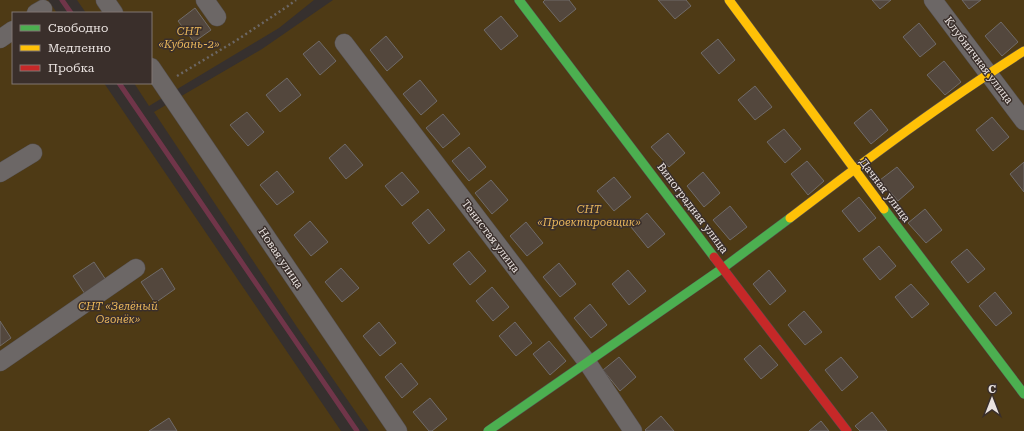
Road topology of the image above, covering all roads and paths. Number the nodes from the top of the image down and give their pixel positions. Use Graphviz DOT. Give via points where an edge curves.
graph roads {
  1 [pos="105,0"];
  2 [pos="205,0"];
  3 [pos="296,0"];
  4 [pos="519,0"];
  5 [pos="729,0"];
  6 [pos="933,0"];
  7 [pos="113,12"];
  8 [pos="217,16"];
  9 [pos="12,31"];
  10 [pos="0,39"];
  11 [pos="344,43"];
  12 [pos="1024,51"];
  13 [pos="152,68"];
  14 [pos="182,73"];
  15 [pos="989,73"];
  16 [pos="1024,121"];
  17 [pos="33,153"];
  18 [pos="854,169"];
  19 [pos="0,173"];
  20 [pos="136,268"];
  21 [pos="723,268"];
  22 [pos="0,362"];
  23 [pos="587,362"];
  24 [pos="1024,394"];
  25 [pos="398,431"];
  26 [pos="488,431"];
  27 [pos="633,431"];
  28 [pos="847,431"];
  1 -- 7 [label="street"];
  2 -- 8 [label="street"];
  3 -- 14 [label="path"];
  4 -- 21 [label="street, Виноградная улица"];
  5 -- 18 [label="street, Дачная улица"];
  6 -- 15 [label="street, Клубничная улица"];
  9 -- 10 [label="street"];
  11 -- 23 [label="street, Тенистая улица"];
  12 -- 15 [label="street"];
  13 -- 25 [label="street, Новая улица"];
  15 -- 16 [label="street, Клубничная улица"];
  15 -- 18 [label="street"];
  17 -- 19 [label="street"];
  18 -- 21 [label="street"];
  18 -- 24 [label="street, Дачная улица"];
  20 -- 22 [label="street"];
  21 -- 23 [label="street"];
  21 -- 28 [label="street, Виноградная улица"];
  23 -- 26 [label="street"];
  23 -- 27 [label="street, Тенистая улица"];
}
